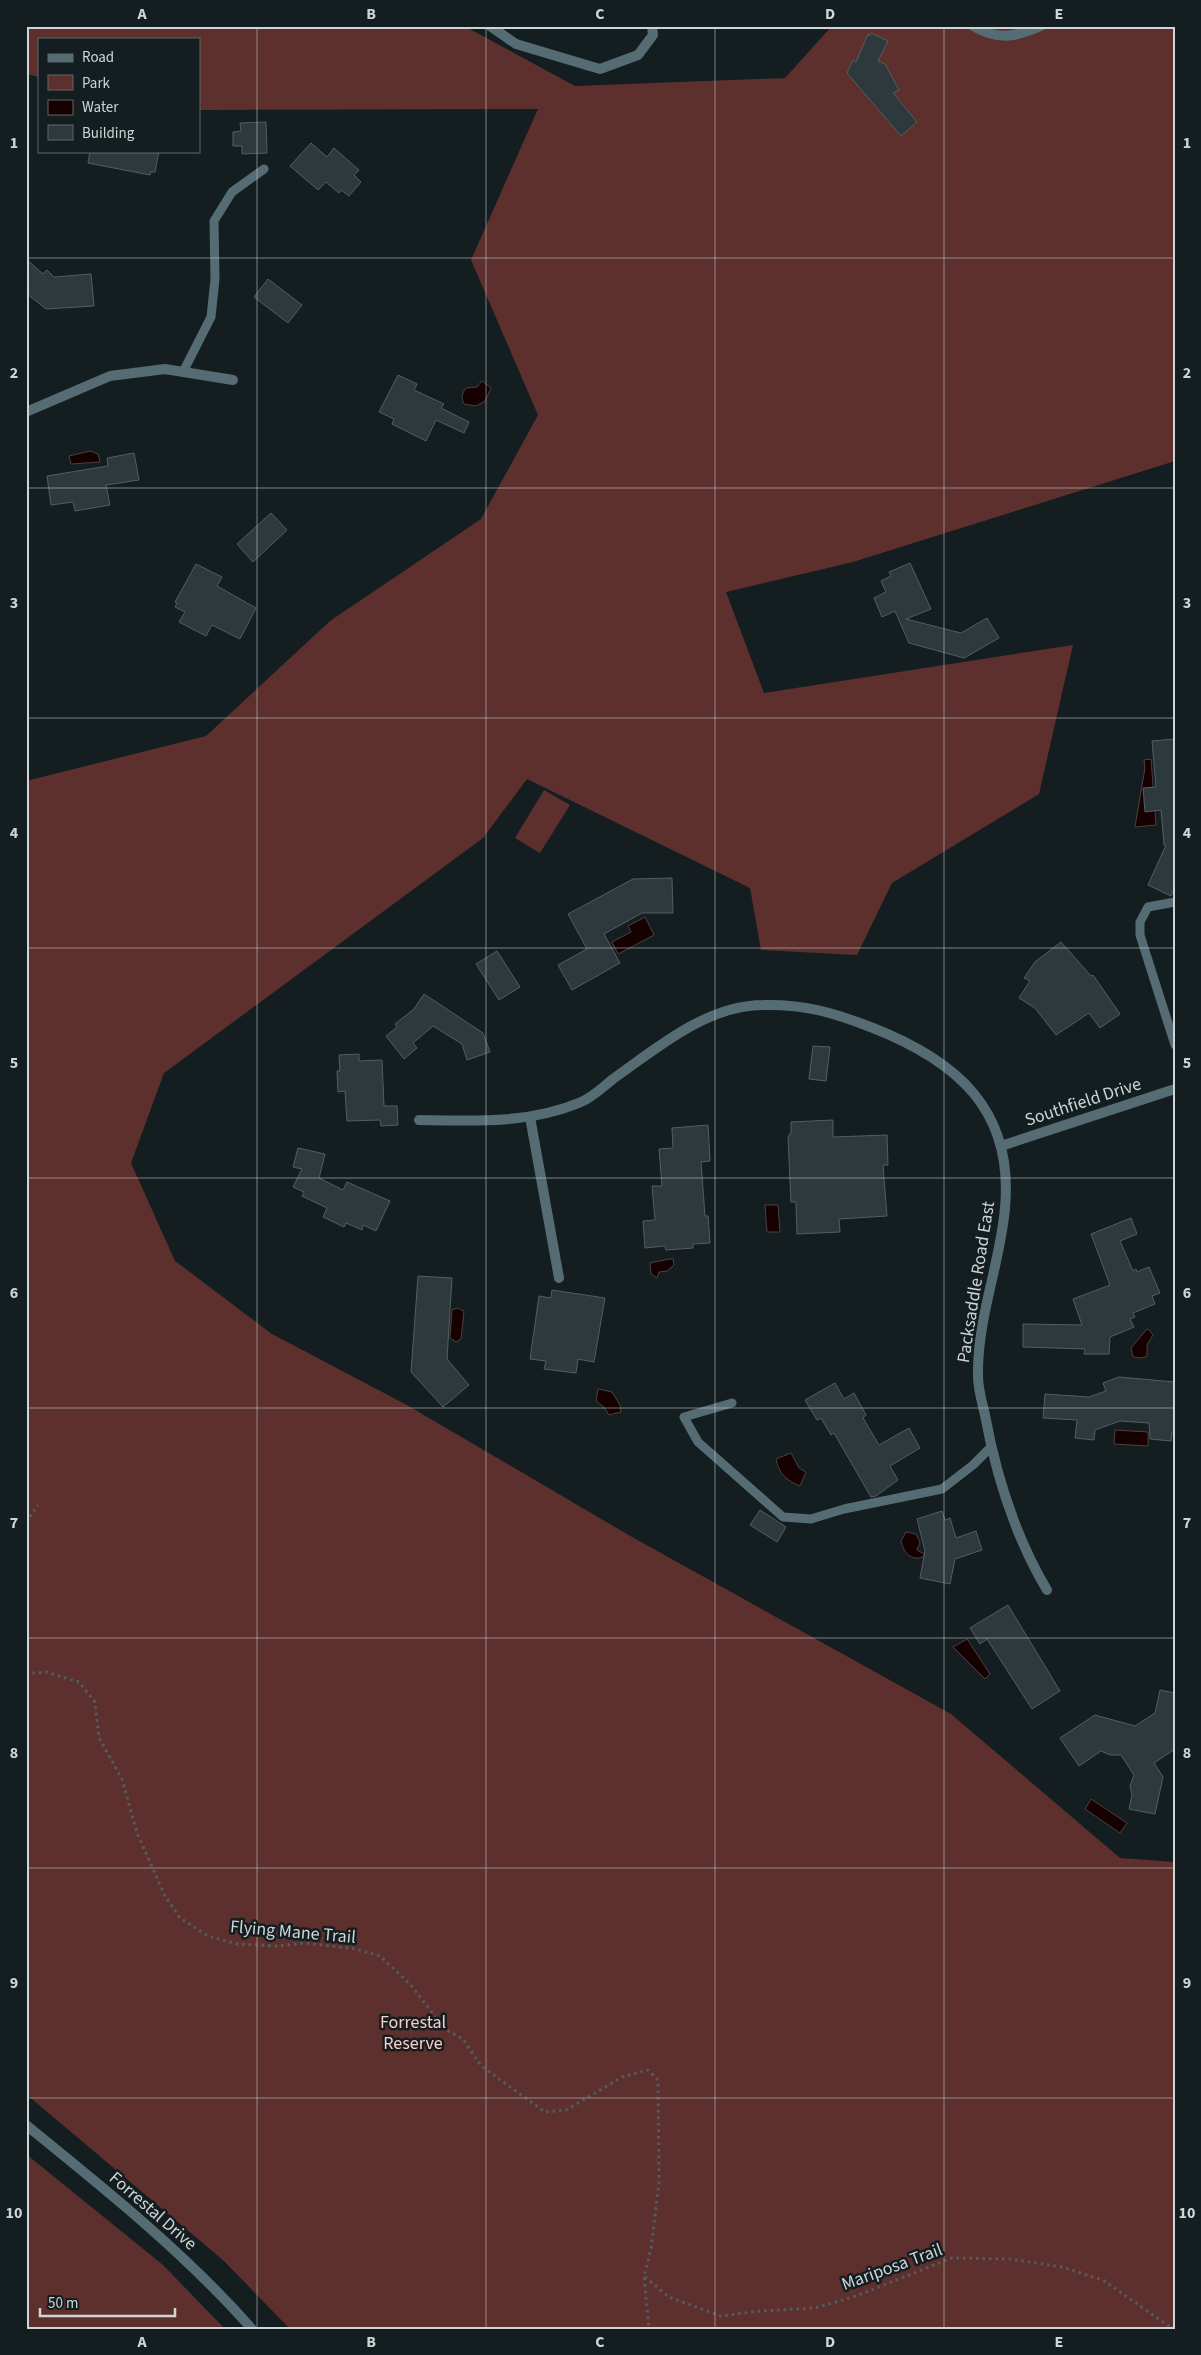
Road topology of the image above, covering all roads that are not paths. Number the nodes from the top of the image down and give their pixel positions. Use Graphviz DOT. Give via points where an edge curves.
graph roads {
  1 [pos="490,26"];
  2 [pos="652,26"];
  3 [pos="973,26"];
  4 [pos="1042,26"];
  5 [pos="264,169"];
  6 [pos="183,372"];
  7 [pos="233,380"];
  8 [pos="26,412"];
  9 [pos="1175,902"];
  10 [pos="1175,1045"];
  11 [pos="1175,1089"];
  12 [pos="530,1117"];
  13 [pos="419,1120"];
  14 [pos="1001,1146"];
  15 [pos="559,1278"];
  16 [pos="732,1403"];
  17 [pos="991,1447"];
  18 [pos="1047,1590"];
  19 [pos="26,2125"];
  20 [pos="252,2329"];
  1 -- 2 [label="street" via="516,44 600,69 638,55 653,35"];
  3 -- 4 [label="street" via="988,35 1017,36"];
  5 -- 6 [label="lane" via="232,192 214,220 215,279 211,317"];
  6 -- 7 [label="street"];
  6 -- 8 [label="street" via="164,368 110,376"];
  9 -- 10 [label="lane" via="1148,907 1142,914 1140,935"];
  11 -- 14 [label="street, Southfield Drive"];
  12 -- 13 [label="street, Packsaddle Road East" via="474,1122"];
  12 -- 14 [label="street, Packsaddle Road East" via="584,1101 708,1018 747,1005 795,1005 830,1012 864,1024 934,1057 968,1084 988,1114"];
  12 -- 15 [label="street"];
  14 -- 17 [label="street, Packsaddle Road East" via="1006,1176 1005,1208 978,1354 978,1380"];
  16 -- 17 [label="lane" via="684,1416 698,1442 784,1517 811,1519 942,1489"];
  17 -- 18 [label="street, Packsaddle Road East" via="1030,1562"];
  19 -- 20 [label="street, Forrestal Drive" via="155,2232"];
}
